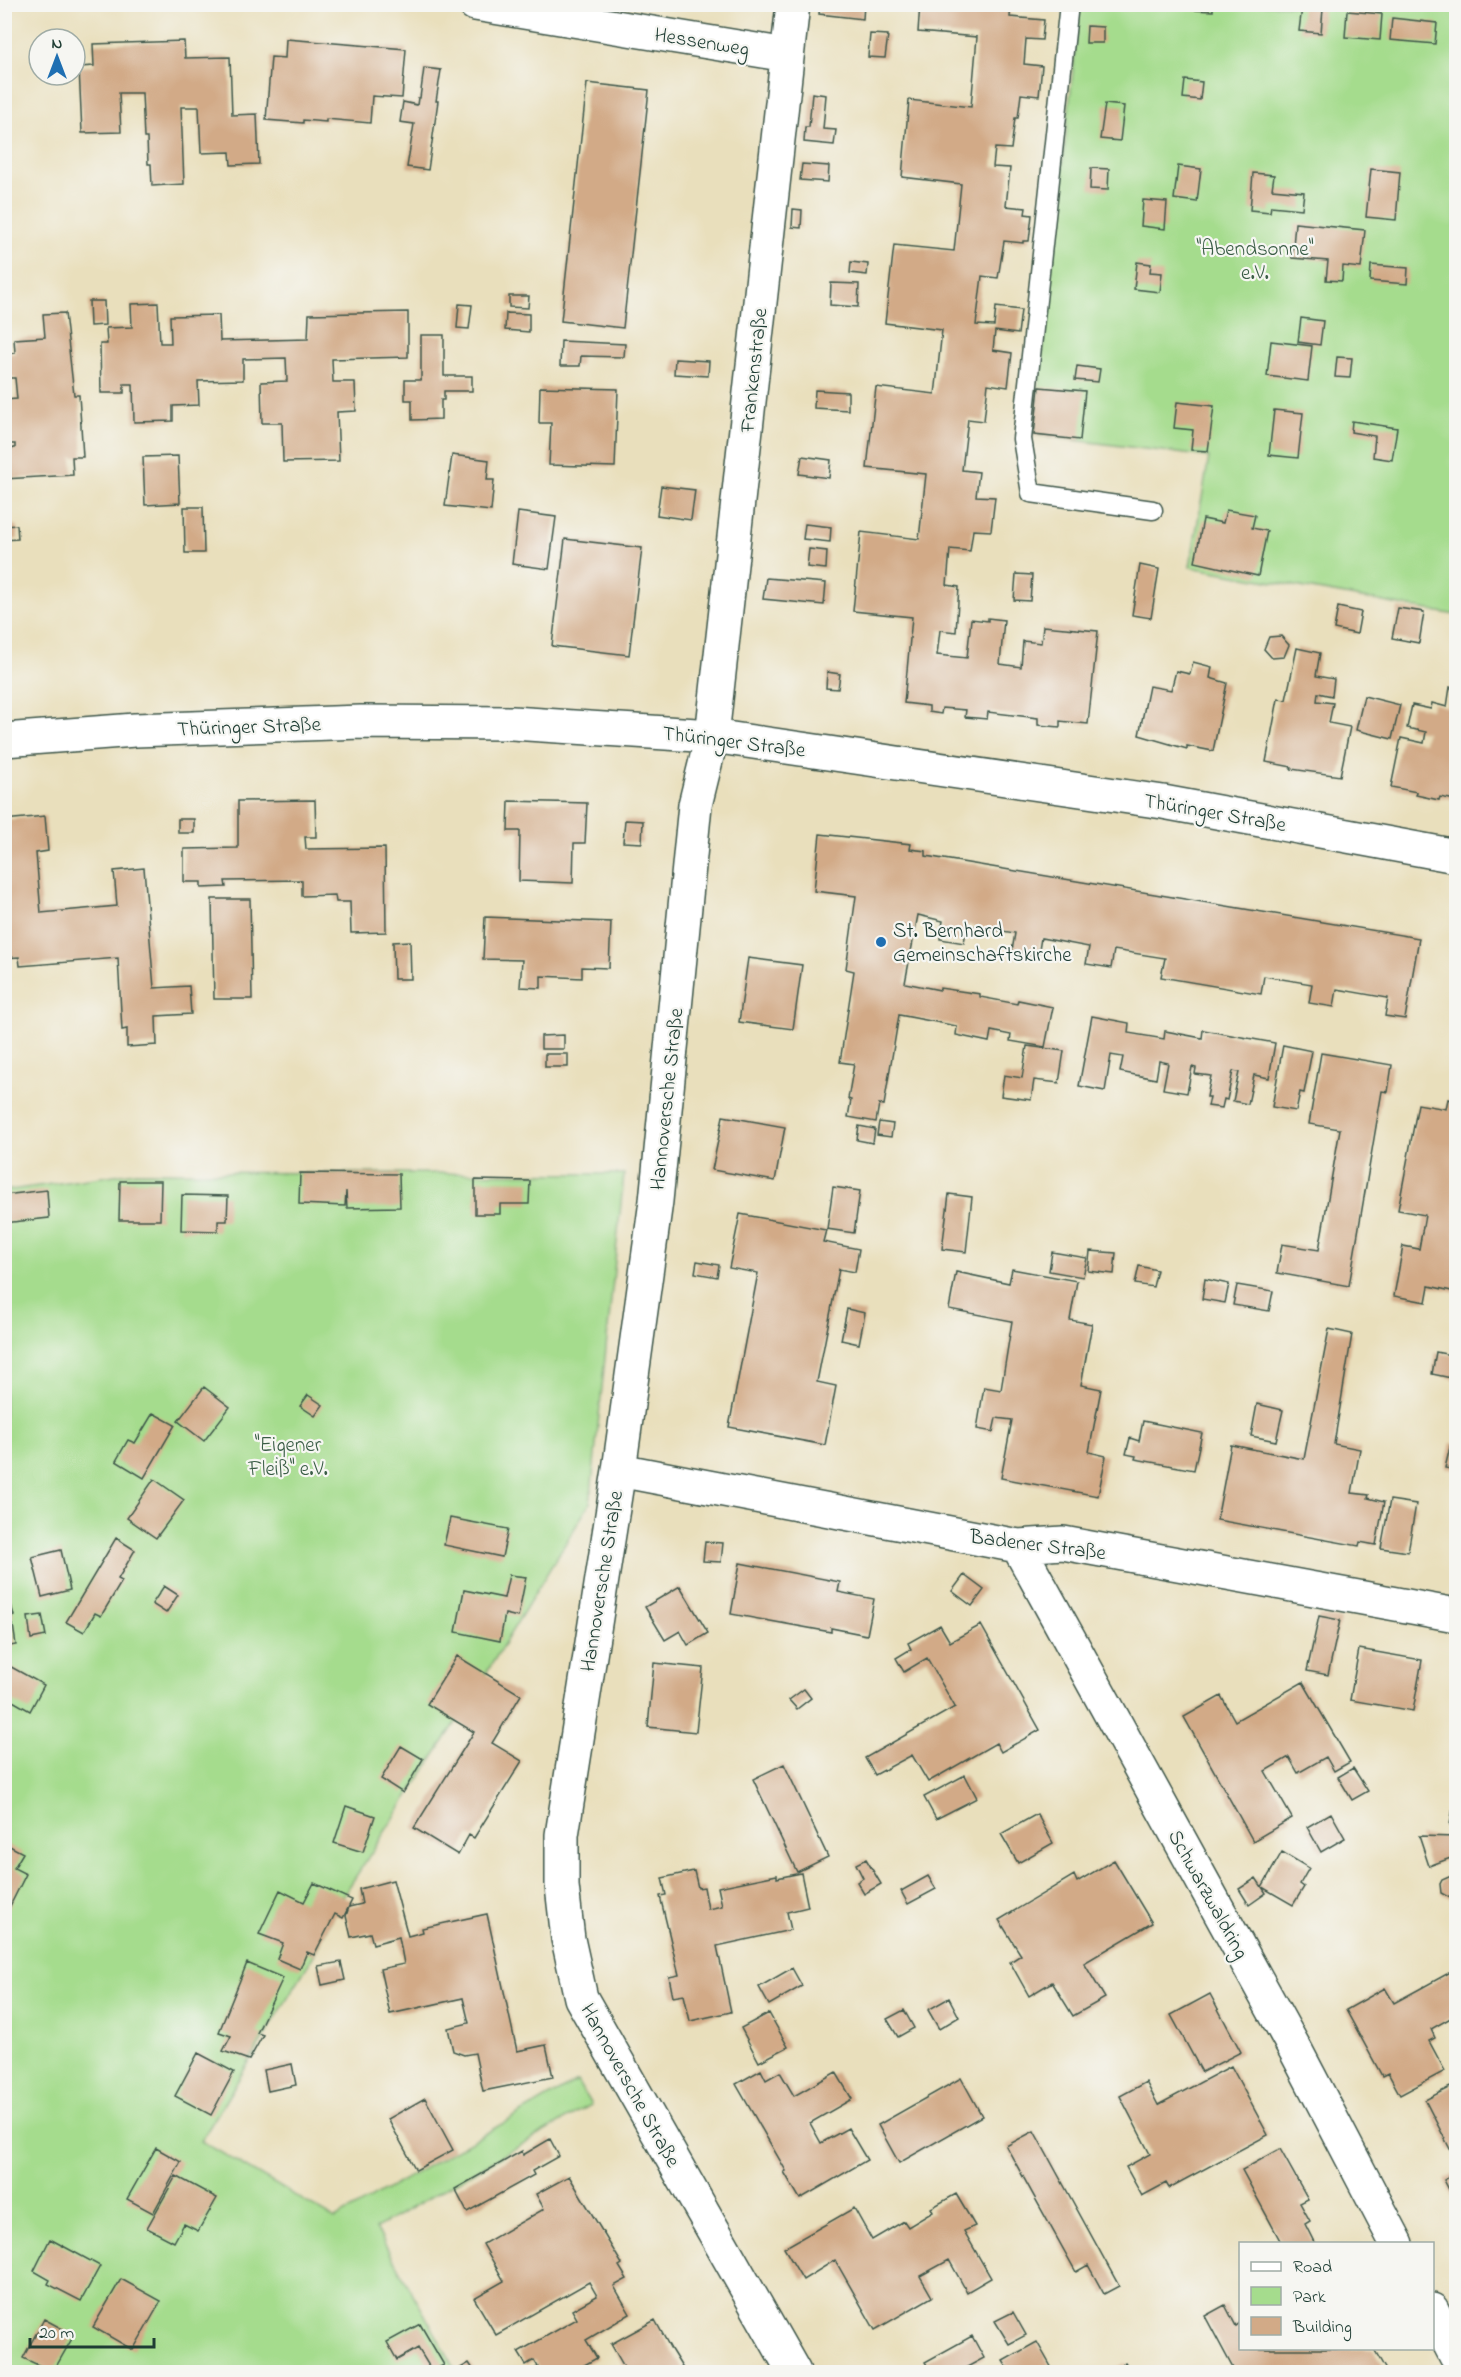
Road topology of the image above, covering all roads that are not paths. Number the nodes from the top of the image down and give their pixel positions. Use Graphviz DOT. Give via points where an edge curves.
graph roads {
  1 [pos="475,4"];
  2 [pos="793,4"];
  3 [pos="1069,4"];
  4 [pos="787,55"];
  5 [pos="1154,510"];
  6 [pos="712,736"];
  7 [pos="4,740"];
  8 [pos="1456,856"];
  9 [pos="619,1470"];
  10 [pos="1018,1546"];
  11 [pos="1456,1615"];
  12 [pos="1396,2242"];
  13 [pos="1434,2314"];
  14 [pos="1456,2356"];
  15 [pos="794,2373"];
  1 -- 4 [label="street, Hessenweg"];
  2 -- 4 [label="street, Frankenstraße"];
  3 -- 5 [label="lane" via="1022,439 1031,493"];
  4 -- 6 [label="street, Frankenstraße"];
  6 -- 7 [label="street, Thüringer Straße" via="512,723 361,722 135,730"];
  6 -- 8 [label="street, Thüringer Straße" via="1163,802"];
  6 -- 9 [label="street, Hannoversche Straße" via="695,805 656,1201"];
  9 -- 10 [label="street, Badener Straße"];
  9 -- 15 [label="street, Hannoversche Straße" via="562,1835 568,1939 581,1998"];
  10 -- 11 [label="street, Badener Straße" via="1063,1543"];
  10 -- 12 [label="street, Schwarzwaldring" via="1296,2051"];
  13 -- 14 [label="street"];
}
